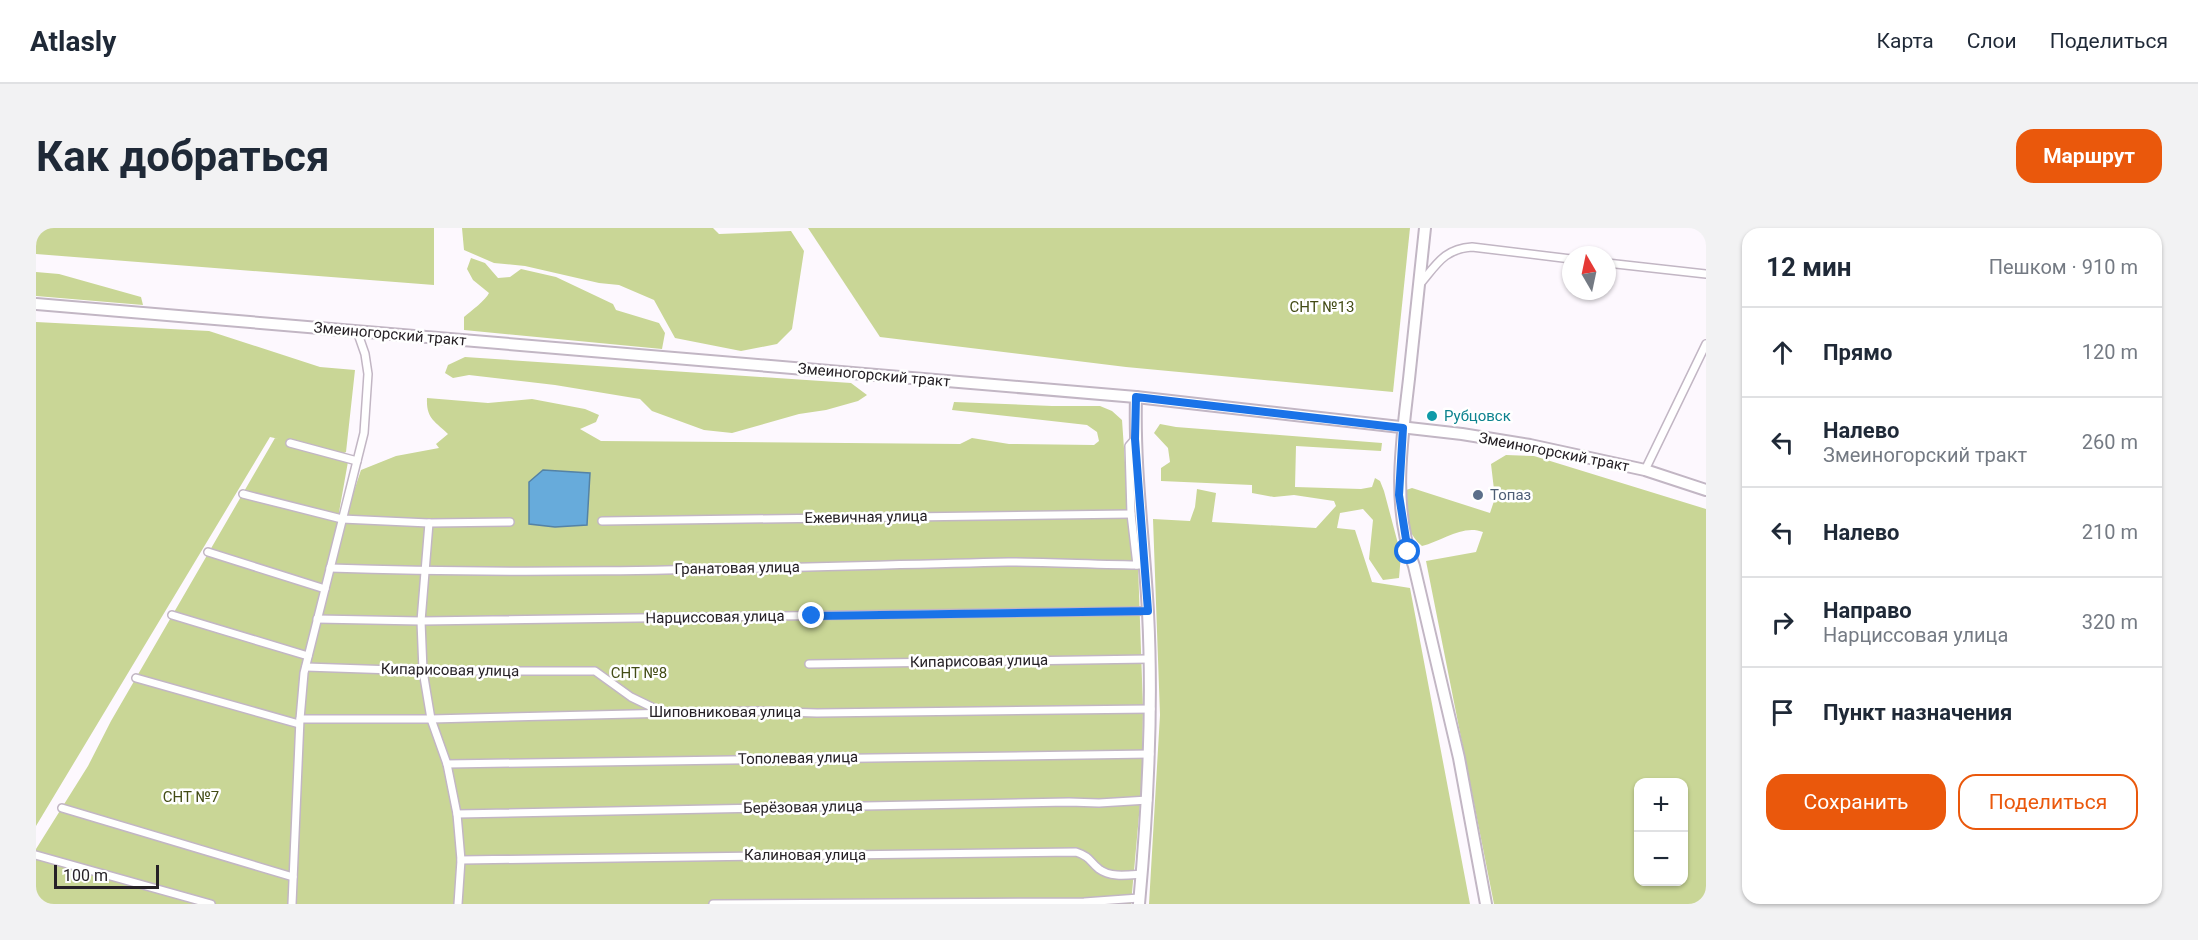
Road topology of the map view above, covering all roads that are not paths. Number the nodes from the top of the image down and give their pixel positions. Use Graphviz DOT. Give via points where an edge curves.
graph roads {
  1 [pos="1425,228"];
  2 [pos="1562,258"];
  3 [pos="1616,264"];
  4 [pos="1706,274"];
  5 [pos="1419,286"];
  6 [pos="36,304"];
  7 [pos="357,331"];
  8 [pos="1706,344"];
  9 [pos="1136,397"];
  10 [pos="1403,428"];
  11 [pos="1135,439"];
  12 [pos="290,442"];
  13 [pos="357,462"];
  14 [pos="1645,470"];
  15 [pos="1706,490"];
  16 [pos="243,494"];
  17 [pos="1131,514"];
  18 [pos="342,519"];
  19 [pos="602,521"];
  20 [pos="510,522"];
  21 [pos="429,523"];
  22 [pos="208,552"];
  23 [pos="1141,565"];
  24 [pos="330,568"];
  25 [pos="425,572"];
  26 [pos="325,590"];
  27 [pos="1148,611"];
  28 [pos="172,615"];
  29 [pos="317,619"];
  30 [pos="421,621"];
  31 [pos="308,656"];
  32 [pos="1149,659"];
  33 [pos="809,664"];
  34 [pos="306,667"];
  35 [pos="423,671"];
  36 [pos="136,678"];
  37 [pos="1151,709"];
  38 [pos="661,712"];
  39 [pos="431,719"];
  40 [pos="299,722"];
  41 [pos="1150,754"];
  42 [pos="447,764"];
  43 [pos="1148,800"];
  44 [pos="62,808"];
  45 [pos="457,814"];
  46 [pos="36,855"];
  47 [pos="461,860"];
  48 [pos="1142,874"];
  49 [pos="293,877"];
  50 [pos="1139,901"];
  51 [pos="211,904"];
  52 [pos="292,904"];
  53 [pos="458,904"];
  54 [pos="713,904"];
  55 [pos="1486,904"];
  1 -- 5 [label="main road"];
  2 -- 5 [label="street" via="1458,248 1447,253"];
  3 -- 4 [label="street"];
  5 -- 10 [label="main road"];
  6 -- 7 [label="main road, Змеиногорский тракт"];
  7 -- 9 [label="main road, Змеиногорский тракт"];
  7 -- 13 [label="street" via="368,374 364,433"];
  8 -- 14 [label="street"];
  9 -- 10 [label="main road, Змеиногорский тракт"];
  9 -- 11 [label="main road"];
  10 -- 14 [label="main road, Змеиногорский тракт" via="1530,445"];
  10 -- 55 [label="main road" via="1399,495 1405,534 1459,758"];
  11 -- 17 [label="street" via="1129,446"];
  11 -- 23 [label="main road"];
  12 -- 13 [label="street"];
  13 -- 18 [label="street"];
  14 -- 15 [label="main road, Змеиногорский тракт"];
  16 -- 18 [label="street"];
  17 -- 19 [label="street, Ежевичная улица"];
  17 -- 23 [label="street"];
  18 -- 21 [label="street"];
  18 -- 24 [label="street"];
  20 -- 21 [label="street"];
  21 -- 25 [label="street"];
  22 -- 26 [label="street"];
  23 -- 25 [label="street, Гранатовая улица" via="1011,562"];
  23 -- 27 [label="main road"];
  24 -- 25 [label="street, Гранатовая улица"];
  24 -- 26 [label="street"];
  25 -- 30 [label="street"];
  26 -- 29 [label="street"];
  27 -- 30 [label="street, Нарциссовая улица"];
  27 -- 32 [label="main road"];
  28 -- 31 [label="street"];
  29 -- 30 [label="street, Нарциссовая улица"];
  29 -- 31 [label="street"];
  30 -- 35 [label="street"];
  31 -- 34 [label="street"];
  32 -- 33 [label="street, Кипарисовая улица"];
  32 -- 37 [label="main road"];
  34 -- 35 [label="street, Кипарисовая улица"];
  34 -- 40 [label="street"];
  35 -- 38 [label="street, Кипарисовая улица" via="595,671 631,697"];
  35 -- 39 [label="street"];
  36 -- 40 [label="street, Шиповниковая улица"];
  37 -- 38 [label="street, Шиповниковая улица"];
  37 -- 41 [label="main road"];
  38 -- 39 [label="street, Шиповниковая улица"];
  39 -- 40 [label="street, Шиповниковая улица"];
  39 -- 42 [label="street"];
  40 -- 49 [label="street"];
  41 -- 42 [label="street, Тополевая улица"];
  41 -- 43 [label="main road"];
  42 -- 45 [label="street"];
  43 -- 45 [label="street, Берёзовая улица"];
  43 -- 48 [label="main road"];
  44 -- 49 [label="street"];
  45 -- 47 [label="street"];
  46 -- 51 [label="street"];
  47 -- 48 [label="street, Калиновая улица" via="1076,852 1088,856 1099,869 1117,875"];
  47 -- 53 [label="street"];
  48 -- 50 [label="main road"];
  49 -- 52 [label="street"];
  50 -- 54 [label="street"];
}
